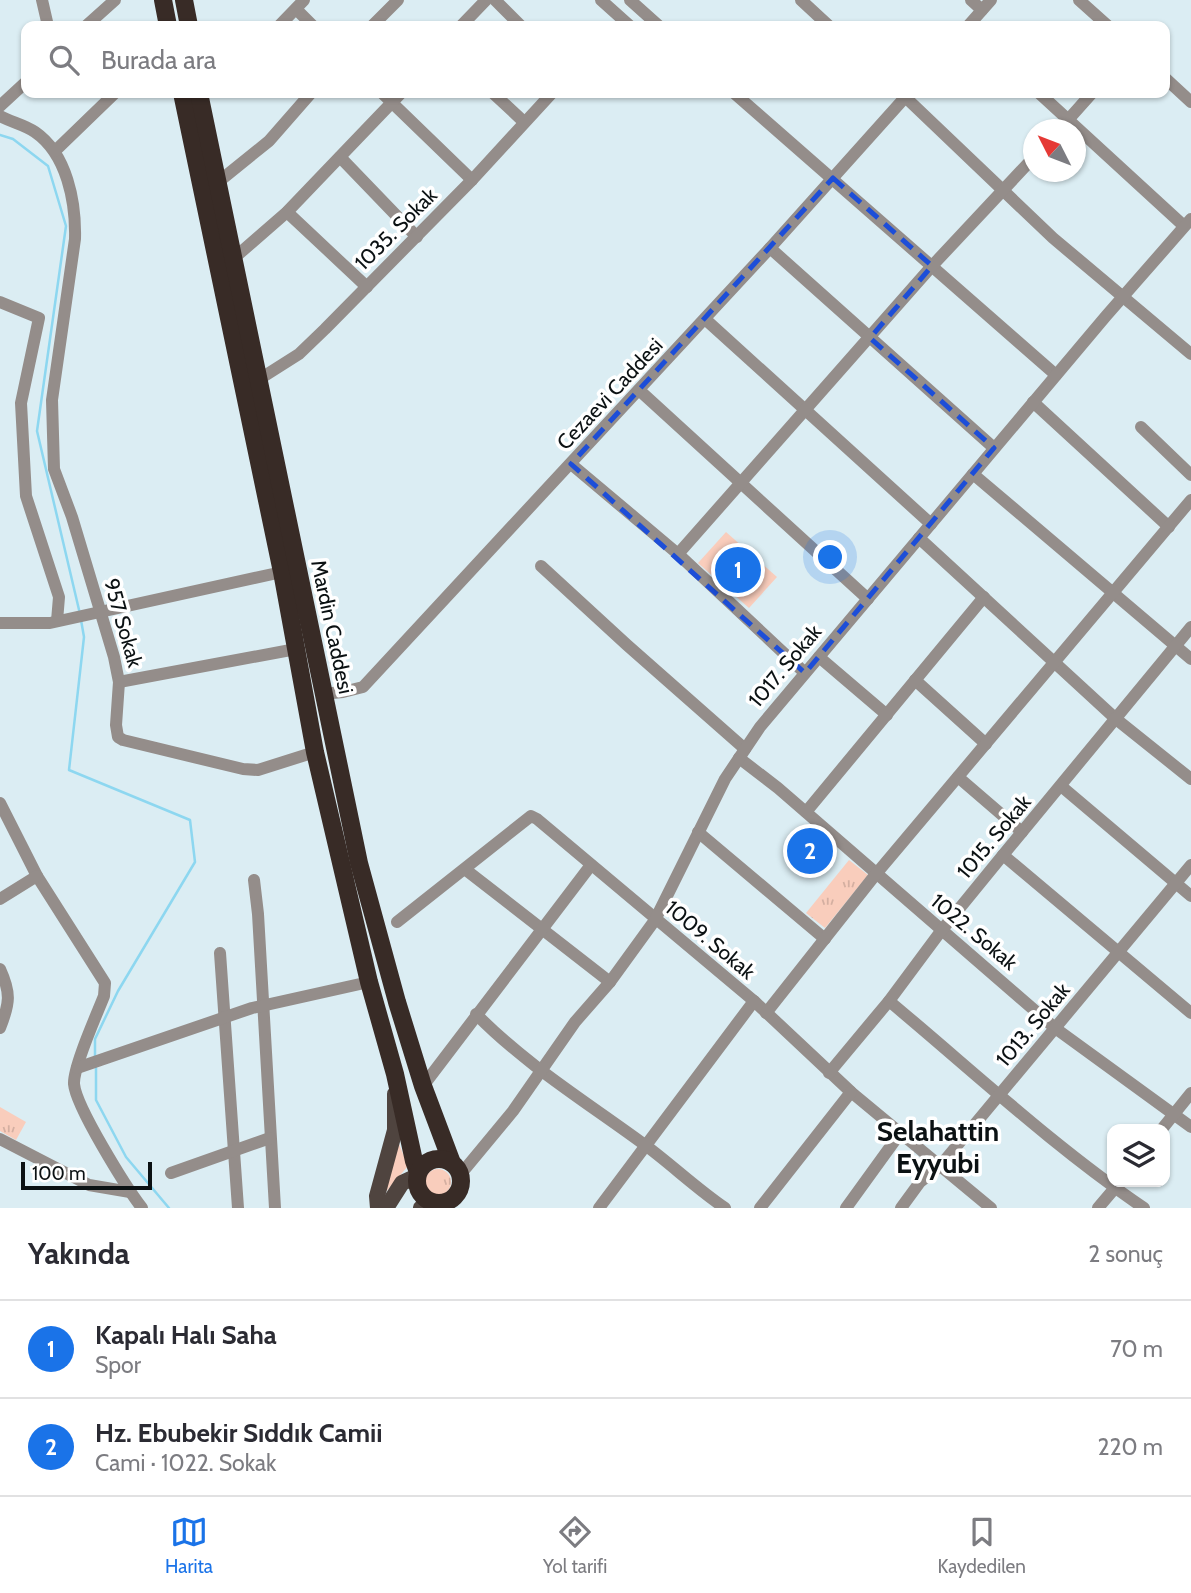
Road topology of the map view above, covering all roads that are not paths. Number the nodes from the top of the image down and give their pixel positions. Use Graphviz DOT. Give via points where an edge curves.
graph roads {
  1 [pos="42,0"];
  2 [pos="115,0"];
  3 [pos="163,0"];
  4 [pos="398,0"];
  5 [pos="486,0"];
  6 [pos="495,0"];
  7 [pos="601,0"];
  8 [pos="801,0"];
  9 [pos="971,0"];
  10 [pos="1079,0"];
  11 [pos="635,2"];
  12 [pos="300,5"];
  13 [pos="987,5"];
  14 [pos="47,21"];
  15 [pos="92,21"];
  16 [pos="167,21"];
  17 [pos="284,21"];
  18 [pos="310,21"];
  19 [pos="377,21"];
  20 [pos="466,21"];
  21 [pos="516,21"];
  22 [pos="620,21"];
  23 [pos="625,21"];
  24 [pos="654,21"];
  25 [pos="824,21"];
  26 [pos="973,21"];
  27 [pos="1102,21"];
  28 [pos="1170,83"];
  29 [pos="21,87"];
  30 [pos="110,98"];
  31 [pos="183,98"];
  32 [pos="203,98"];
  33 [pos="307,98"];
  34 [pos="397,98"];
  35 [pos="498,98"];
  36 [pos="547,98"];
  37 [pos="740,98"];
  38 [pos="902,98"];
  39 [pos="909,98"];
  40 [pos="1043,98"];
  41 [pos="1087,98"];
  42 [pos="1191,102"];
  43 [pos="0,106"];
  44 [pos="0,116"];
  45 [pos="1058,119"];
  46 [pos="1068,119"];
  47 [pos="524,122"];
  48 [pos="1086,143"];
  49 [pos="55,152"];
  50 [pos="340,157"];
  51 [pos="1023,169"];
  52 [pos="833,178"];
  53 [pos="472,180"];
  54 [pos="218,183"];
  55 [pos="1002,191"];
  56 [pos="287,212"];
  57 [pos="1188,222"];
  58 [pos="416,237"];
  59 [pos="771,248"];
  60 [pos="233,259"];
  61 [pos="932,266"];
  62 [pos="367,287"];
  63 [pos="1123,296"];
  64 [pos="0,302"];
  65 [pos="705,319"];
  66 [pos="870,338"];
  67 [pos="1191,354"];
  68 [pos="1056,374"];
  69 [pos="258,380"];
  70 [pos="639,390"];
  71 [pos="1033,402"];
  72 [pos="806,411"];
  73 [pos="1140,427"];
  74 [pos="995,448"];
  75 [pos="571,464"];
  76 [pos="973,474"];
  77 [pos="1191,475"];
  78 [pos="741,484"];
  79 [pos="1191,500"];
  80 [pos="931,524"];
  81 [pos="1169,527"];
  82 [pos="919,538"];
  83 [pos="678,554"];
  84 [pos="541,566"];
  85 [pos="282,572"];
  86 [pos="1113,593"];
  87 [pos="984,597"];
  88 [pos="868,599"];
  89 [pos="94,612"];
  90 [pos="60,621"];
  91 [pos="0,623"];
  92 [pos="1191,627"];
  93 [pos="1175,646"];
  94 [pos="296,649"];
  95 [pos="819,657"];
  96 [pos="1191,659"];
  97 [pos="1055,663"];
  98 [pos="805,673"];
  99 [pos="915,680"];
  100 [pos="119,682"];
  101 [pos="322,694"];
  102 [pos="887,715"];
  103 [pos="1116,719"];
  104 [pos="986,744"];
  105 [pos="315,752"];
  106 [pos="742,753"];
  107 [pos="958,777"];
  108 [pos="1191,779"];
  109 [pos="1061,786"];
  110 [pos="0,803"];
  111 [pos="806,812"];
  112 [pos="698,832"];
  113 [pos="1022,832"];
  114 [pos="1003,855"];
  115 [pos="591,865"];
  116 [pos="1191,865"];
  117 [pos="466,870"];
  118 [pos="876,874"];
  119 [pos="37,876"];
  120 [pos="254,880"];
  121 [pos="1176,884"];
  122 [pos="1191,896"];
  123 [pos="0,899"];
  124 [pos="655,920"];
  125 [pos="397,922"];
  126 [pos="542,929"];
  127 [pos="941,931"];
  128 [pos="825,939"];
  129 [pos="220,953"];
  130 [pos="1119,953"];
  131 [pos="0,969"];
  132 [pos="369,982"];
  133 [pos="610,982"];
  134 [pos="754,1001"];
  135 [pos="889,1001"];
  136 [pos="263,1006"];
  137 [pos="766,1013"];
  138 [pos="1191,1013"];
  139 [pos="476,1014"];
  140 [pos="224,1018"];
  141 [pos="0,1028"];
  142 [pos="1055,1028"];
  143 [pos="89,1064"];
  144 [pos="542,1069"];
  145 [pos="829,1073"];
  146 [pos="395,1074"];
  147 [pos="423,1086"];
  148 [pos="851,1092"];
  149 [pos="1191,1093"];
  150 [pos="1000,1095"];
  151 [pos="1174,1114"];
  152 [pos="1166,1124"];
  153 [pos="1191,1127"];
  154 [pos="901,1132"];
  155 [pos="270,1138"];
  156 [pos="0,1139"];
  157 [pos="645,1145"];
  158 [pos="234,1150"];
  159 [pos="940,1166"];
  160 [pos="171,1173"];
  161 [pos="458,1173"];
  162 [pos="418,1174"];
  163 [pos="1107,1177"];
  164 [pos="1116,1187"];
  165 [pos="1120,1187"];
  166 [pos="131,1192"];
  167 [pos="428,1205"];
  168 [pos="987,1207"];
  169 [pos="142,1208"];
  170 [pos="238,1208"];
  171 [pos="275,1208"];
  172 [pos="377,1208"];
  173 [pos="386,1208"];
  174 [pos="466,1208"];
  175 [pos="599,1208"];
  176 [pos="725,1208"];
  177 [pos="760,1208"];
  178 [pos="846,1208"];
  179 [pos="901,1208"];
  180 [pos="1098,1208"];
  181 [pos="1144,1208"];
  1 -- 14 [label="street"];
  2 -- 15 [label="street"];
  3 -- 16 [label="highway"];
  4 -- 19 [label="street"];
  5 -- 20 [label="street"];
  6 -- 21 [label="street"];
  7 -- 22 [label="street"];
  8 -- 25 [label="street"];
  9 -- 13 [label="street"];
  10 -- 27 [label="street"];
  11 -- 23 [label="street"];
  11 -- 24 [label="street"];
  12 -- 17 [label="street"];
  12 -- 18 [label="street"];
  13 -- 26 [label="street"];
  28 -- 42 [label="street"];
  29 -- 43 [label="street"];
  30 -- 49 [label="street"];
  31 -- 85 [label="highway, Mardin Caddesi"];
  32 -- 54 [label="highway, Mardin Caddesi"];
  33 -- 54 [label="street" via="269,141"];
  34 -- 50 [label="street"];
  34 -- 53 [label="street"];
  35 -- 47 [label="street"];
  36 -- 47 [label="street, 1035. Sokak"];
  37 -- 52 [label="street"];
  38 -- 52 [label="street, Cezaevi Caddesi"];
  39 -- 55 [label="street"];
  40 -- 45 [label="street"];
  41 -- 46 [label="street"];
  44 -- 49 [label="street" via="33,130"];
  47 -- 53 [label="street, 1035. Sokak"];
  48 -- 57 [label="street"];
  49 -- 89 [label="street, 957 Sokak" via="68,183 75,239 52,400 54,469 72,517"];
  50 -- 56 [label="street"];
  50 -- 58 [label="street"];
  51 -- 55 [label="street"];
  52 -- 59 [label="street, Cezaevi Caddesi"];
  52 -- 61 [label="street"];
  53 -- 58 [label="street, 1035. Sokak"];
  54 -- 60 [label="highway, Mardin Caddesi"];
  55 -- 61 [label="street"];
  55 -- 63 [label="street"];
  56 -- 60 [label="street"];
  56 -- 62 [label="street"];
  57 -- 63 [label="street, 1017. Sokak"];
  58 -- 62 [label="street, 1035. Sokak"];
  59 -- 65 [label="street, Cezaevi Caddesi"];
  59 -- 66 [label="street"];
  60 -- 69 [label="highway, Mardin Caddesi"];
  61 -- 66 [label="street"];
  61 -- 68 [label="street"];
  62 -- 69 [label="street, 1035. Sokak" via="299,354"];
  63 -- 67 [label="street"];
  63 -- 68 [label="street, 1017. Sokak"];
  64 -- 90 [label="street" via="39,318 21,403 26,496 59,597"];
  65 -- 70 [label="street, Cezaevi Caddesi"];
  65 -- 72 [label="street"];
  66 -- 72 [label="street"];
  66 -- 74 [label="street"];
  68 -- 71 [label="street, 1017. Sokak"];
  69 -- 101 [label="highway, Mardin Caddesi"];
  70 -- 75 [label="street, Cezaevi Caddesi"];
  70 -- 78 [label="street"];
  71 -- 74 [label="street, 1017. Sokak"];
  71 -- 81 [label="street"];
  72 -- 78 [label="street"];
  72 -- 80 [label="street"];
  73 -- 77 [label="street"];
  74 -- 76 [label="street, 1017. Sokak"];
  75 -- 83 [label="street"];
  75 -- 101 [label="street, Cezaevi Caddesi" via="363,687"];
  76 -- 80 [label="street, 1017. Sokak"];
  76 -- 86 [label="street"];
  78 -- 83 [label="street"];
  78 -- 88 [label="street"];
  79 -- 81 [label="street"];
  80 -- 82 [label="street, 1017. Sokak"];
  81 -- 86 [label="street"];
  82 -- 87 [label="street"];
  82 -- 88 [label="street, 1017. Sokak"];
  83 -- 98 [label="street"];
  84 -- 106 [label="street, 1022. Sokak"];
  85 -- 89 [label="street"];
  85 -- 94 [label="highway, Mardin Caddesi"];
  86 -- 93 [label="street"];
  86 -- 97 [label="street"];
  87 -- 97 [label="street"];
  87 -- 99 [label="street"];
  88 -- 95 [label="street, 1017. Sokak"];
  89 -- 90 [label="street"];
  89 -- 100 [label="street, 957 Sokak"];
  90 -- 91 [label="street"];
  92 -- 93 [label="street, 1015. Sokak"];
  93 -- 96 [label="street"];
  93 -- 103 [label="street, 1015. Sokak"];
  94 -- 100 [label="street, 957 Sokak"];
  94 -- 105 [label="highway, Mardin Caddesi"];
  95 -- 98 [label="street, 1017. Sokak"];
  95 -- 102 [label="street"];
  97 -- 103 [label="street"];
  97 -- 104 [label="street"];
  98 -- 106 [label="street, 1017. Sokak"];
  99 -- 102 [label="street"];
  99 -- 104 [label="street"];
  100 -- 105 [label="street" via="116,725 123,740 258,770"];
  101 -- 147 [label="highway, Mardin Caddesi" via="359,863"];
  102 -- 111 [label="street"];
  103 -- 108 [label="street"];
  103 -- 109 [label="street, 1015. Sokak"];
  104 -- 107 [label="street"];
  105 -- 132 [label="highway, Mardin Caddesi"];
  106 -- 111 [label="street, 1022. Sokak"];
  106 -- 112 [label="street, 1017. Sokak"];
  107 -- 113 [label="street"];
  107 -- 118 [label="street"];
  109 -- 113 [label="street, 1015. Sokak"];
  109 -- 121 [label="street"];
  110 -- 119 [label="street"];
  111 -- 118 [label="street, 1022. Sokak"];
  112 -- 124 [label="street, 1017. Sokak"];
  112 -- 128 [label="street"];
  113 -- 114 [label="street, 1015. Sokak"];
  114 -- 127 [label="street, 1015. Sokak"];
  114 -- 130 [label="street"];
  115 -- 117 [label="street, 1009. Sokak" via="531,817"];
  115 -- 124 [label="street, 1009. Sokak"];
  115 -- 126 [label="street"];
  116 -- 121 [label="street, 1013. Sokak"];
  117 -- 125 [label="street, 1009. Sokak"];
  117 -- 126 [label="street"];
  118 -- 127 [label="street, 1022. Sokak"];
  118 -- 128 [label="street"];
  119 -- 123 [label="street"];
  119 -- 143 [label="street" via="105,983"];
  120 -- 136 [label="street"];
  121 -- 122 [label="street"];
  121 -- 130 [label="street, 1013. Sokak"];
  124 -- 133 [label="street, 1017. Sokak"];
  124 -- 134 [label="street, 1009. Sokak"];
  126 -- 133 [label="street"];
  126 -- 139 [label="street"];
  127 -- 135 [label="street, 1015. Sokak"];
  127 -- 142 [label="street, 1022. Sokak"];
  128 -- 137 [label="street"];
  129 -- 140 [label="street"];
  130 -- 138 [label="street"];
  130 -- 142 [label="street, 1013. Sokak"];
  131 -- 141 [label="street" via="8,986 9,1006"];
  132 -- 136 [label="street"];
  132 -- 146 [label="highway, Mardin Caddesi"];
  133 -- 144 [label="street, 1017. Sokak"];
  134 -- 137 [label="street, 1009. Sokak"];
  134 -- 157 [label="street"];
  135 -- 145 [label="street, 1015. Sokak"];
  135 -- 150 [label="street"];
  136 -- 140 [label="street"];
  136 -- 155 [label="street"];
  137 -- 145 [label="street, 1009. Sokak"];
  139 -- 144 [label="street"];
  139 -- 147 [label="street"];
  140 -- 143 [label="street"];
  140 -- 158 [label="street"];
  142 -- 150 [label="street, 1013. Sokak"];
  142 -- 151 [label="street, 1022. Sokak"];
  143 -- 166 [label="street" via="74,1083 79,1102"];
  144 -- 157 [label="street"];
  144 -- 161 [label="street, 1017. Sokak" via="513,1111"];
  145 -- 148 [label="street, 1009. Sokak"];
  146 -- 162 [label="highway, Mardin Caddesi"];
  146 -- 172 [label="main road, Mardin Caddesi" via="395,1130 376,1196"];
  147 -- 161 [label="highway, Mardin Caddesi"];
  148 -- 154 [label="street, 1009. Sokak"];
  148 -- 177 [label="street"];
  149 -- 151 [label="street"];
  150 -- 159 [label="street, 1013. Sokak"];
  150 -- 163 [label="street"];
  151 -- 152 [label="street"];
  151 -- 153 [label="street, 1022. Sokak"];
  154 -- 159 [label="street, 1009. Sokak"];
  154 -- 178 [label="street"];
  155 -- 158 [label="street"];
  155 -- 171 [label="street"];
  156 -- 166 [label="street" via="89,1185"];
  157 -- 175 [label="street"];
  157 -- 176 [label="street"];
  158 -- 160 [label="street"];
  158 -- 170 [label="street"];
  159 -- 168 [label="street, 1009. Sokak"];
  159 -- 179 [label="street, 1013. Sokak" via="920,1182"];
  161 -- 162 [label="highway" via="445,1160 431,1160"];
  161 -- 167 [label="highway, Mardin Caddesi" via="456,1195"];
  161 -- 174 [label="highway"];
  162 -- 167 [label="highway, Mardin Caddesi" via="418,1191"];
  162 -- 173 [label="main road" via="402,1183"];
  164 -- 180 [label="street"];
  165 -- 181 [label="street"];
  166 -- 169 [label="street"];
}
